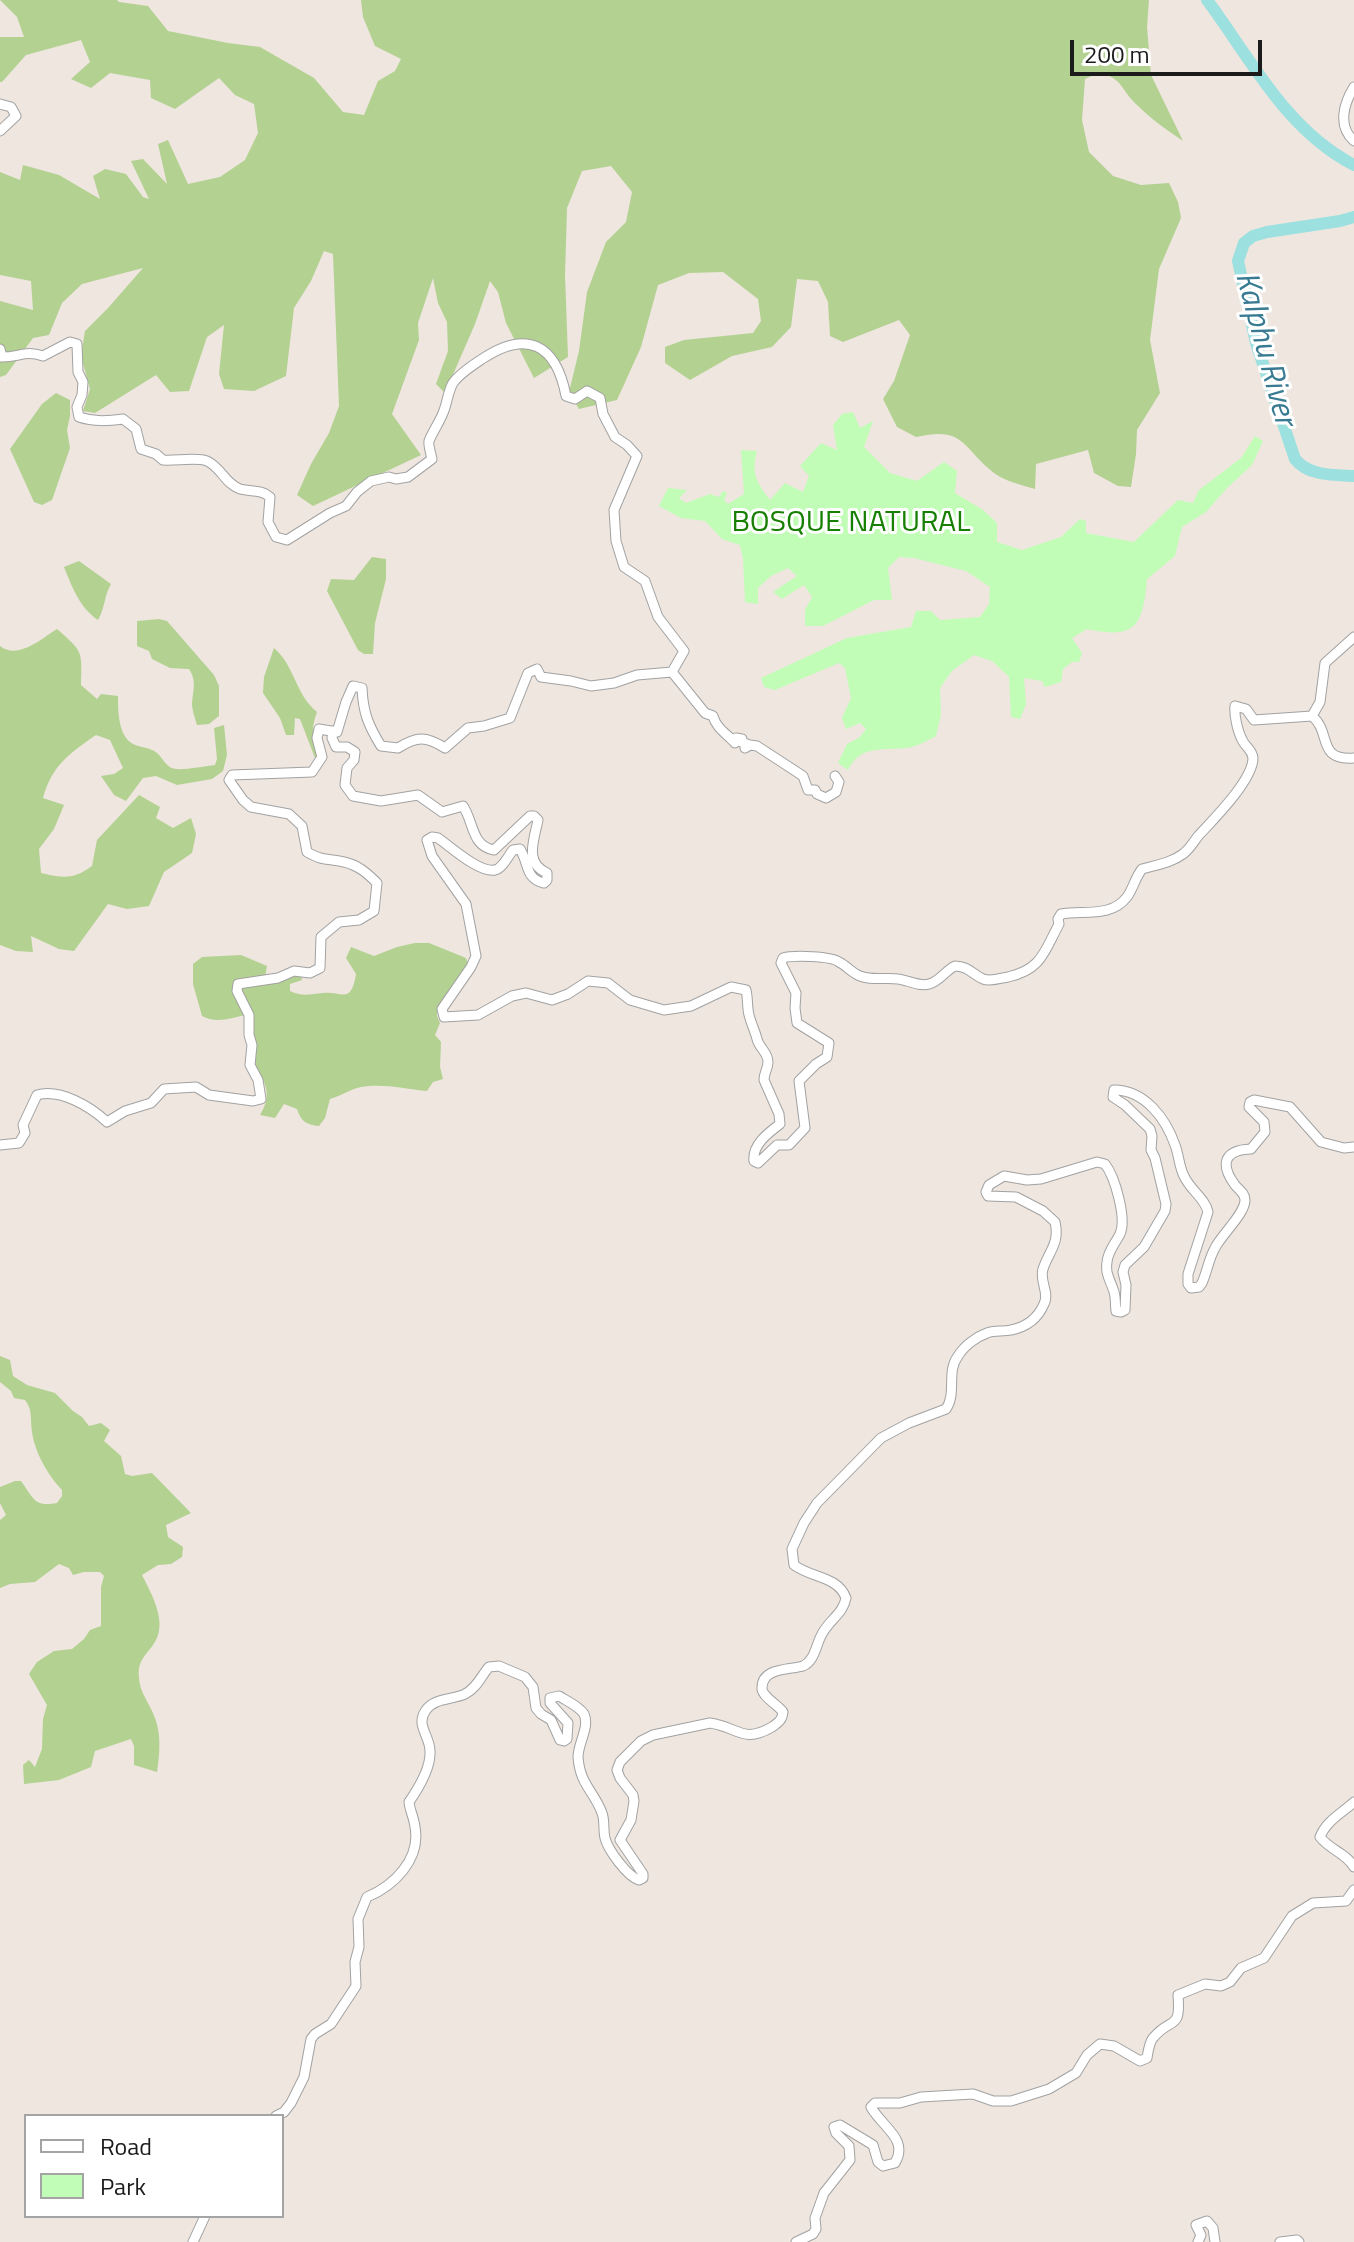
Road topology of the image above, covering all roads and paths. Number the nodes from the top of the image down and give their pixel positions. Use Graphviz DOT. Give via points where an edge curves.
graph roads {
  1 [pos="1354,87"];
  2 [pos="0,104"];
  3 [pos="0,131"];
  4 [pos="1354,141"];
  5 [pos="0,349"];
  6 [pos="1354,637"];
  7 [pos="672,672"];
  8 [pos="1312,716"];
  9 [pos="333,731"];
  10 [pos="1354,758"];
  11 [pos="835,776"];
  12 [pos="0,1145"];
  13 [pos="1354,1147"];
  14 [pos="1354,1802"];
  15 [pos="1354,1867"];
  16 [pos="1354,1890"];
  17 [pos="280,2114"];
  18 [pos="204,2218"];
  19 [pos="193,2242"];
  20 [pos="796,2242"];
  21 [pos="1198,2242"];
  22 [pos="1215,2242"];
  23 [pos="1280,2242"];
  24 [pos="1299,2242"];
  1 -- 4 [label="street" via="1344,123"];
  2 -- 3 [label="street" via="11,107 16,116"];
  5 -- 7 [label="street" via="2,357 29,351 43,356 70,342 77,344 83,382 79,417 123,419 136,429 141,449 163,460 206,460 230,484 263,492 270,497 268,522 276,537 287,540 346,506 371,481 408,477 432,459 429,441 454,383 473,365 501,347 539,347 560,371 566,396 575,399 587,391 600,398 615,437 637,456 614,510 616,541 624,567 645,581 658,617 684,651"];
  6 -- 8 [label="street" via="1325,663 1320,702"];
  7 -- 9 [label="street" via="591,686 541,677 537,669 528,673 510,718 468,728 445,748 430,738 412,739 398,748 381,746 363,708 362,688 353,686 337,732"];
  7 -- 11 [label="street" via="721,731 735,743 742,739 745,748 757,746 803,776 808,790 826,798 836,792"];
  8 -- 9 [label="street" via="1254,720 1246,709 1235,706 1253,762 1225,809 1186,853 1142,869 1118,907 1061,914 1032,969 993,980 955,966 922,984 856,975 831,958 783,958 796,993 797,1023 829,1043 827,1057 799,1081 805,1128 789,1145 777,1145 758,1163 753,1154 780,1124 764,1080 767,1055 757,1042 746,990 731,987 691,1006 664,1010 630,1000 608,983 588,981 552,1000 526,993 478,1015 444,1017 442,1009 476,956 466,904 432,856 427,840 438,838 474,864 492,870 520,849 530,876 544,883 547,873 536,867 532,851 538,820 530,816 488,850 476,839 463,806 442,812 418,795 381,801 353,796 345,785 355,752 336,747"];
  8 -- 10 [label="street" via="1334,756"];
  9 -- 12 [label="street" via="319,729 322,757 312,772 232,775 229,780 251,807 289,814 302,826 307,852 361,868 377,883 374,911 359,920 339,922 321,937 320,968 238,984 249,1015 250,1065 261,1099 209,1095 196,1087 164,1089 151,1103 107,1122 91,1107 45,1092 37,1095 19,1143"];
  13 -- 17 [label="street" via="1321,1142 1290,1107 1250,1102 1250,1111 1264,1122 1265,1132 1251,1149 1227,1157 1226,1166 1244,1195 1244,1205 1215,1248 1202,1283 1191,1288 1188,1274 1208,1208 1183,1175 1157,1110 1125,1090 1114,1090 1113,1097 1150,1129 1166,1204 1144,1247 1125,1265 1121,1312 1116,1311 1106,1265 1122,1232 1123,1215 1105,1164 1041,1179 1004,1176 989,1185 988,1196 1016,1197 1055,1222 1055,1243 1042,1272 1045,1303 1026,1325 989,1332 971,1342 956,1357 946,1409 881,1438 804,1523 792,1549 794,1565 839,1586 845,1608 829,1621 811,1660 766,1678 763,1693 783,1712 780,1722 750,1735 710,1723 653,1735 620,1762 617,1770 634,1801 620,1840 643,1874 639,1880 630,1877 611,1852 602,1814 584,1783 578,1752 585,1726 582,1711 559,1696 550,1698 568,1723 567,1739 560,1740 551,1720 536,1708 533,1687 525,1677 499,1666 489,1667 467,1693 427,1707 422,1717 429,1759 409,1802 415,1846 394,1880 361,1907 356,1986 331,2024 311,2039 304,2077"];
  14 -- 15 [label="street" via="1320,1837"];
  16 -- 20 [label="street" via="1346,1901 1313,1903 1292,1916 1264,1958 1241,1968 1230,1982 1205,1984 1178,1995 1175,2023 1151,2040 1147,2058 1140,2061 1122,2049 1100,2044 1076,2073 1049,2089 1011,2101 973,2094 875,2103 871,2107 876,2116 900,2147 895,2163 883,2166 873,2145 840,2125 834,2127 849,2146 850,2160 824,2193 813,2234"];
  18 -- 19 [label="street"];
  21 -- 22 [label="street" via="1196,2225 1207,2221"];
  23 -- 24 [label="street"];
}
